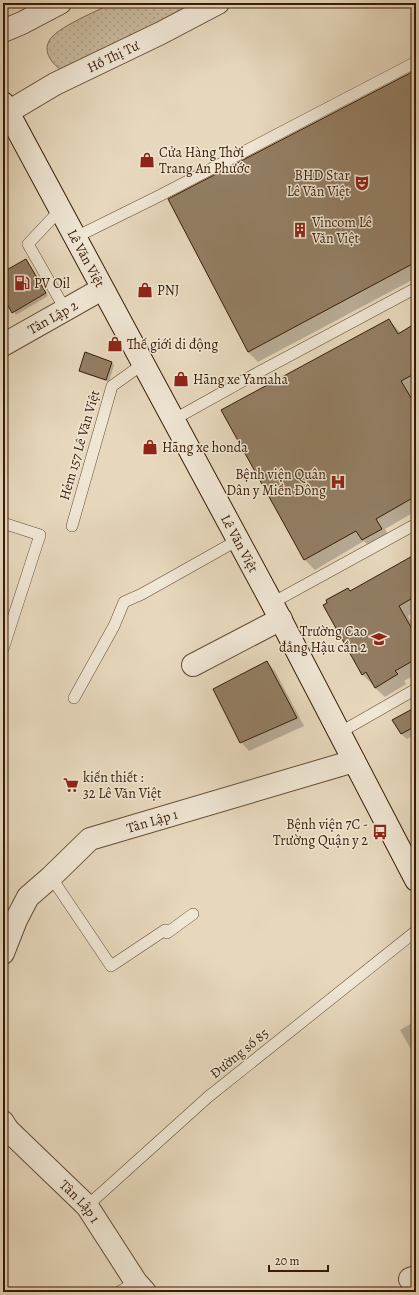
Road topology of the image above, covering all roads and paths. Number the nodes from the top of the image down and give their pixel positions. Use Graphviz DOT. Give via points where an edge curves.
graph roads {
  1 [pos="60,3"];
  2 [pos="218,3"];
  3 [pos="3,31"];
  4 [pos="416,62"];
  5 [pos="5,107"];
  6 [pos="60,210"];
  7 [pos="74,238"];
  8 [pos="102,288"];
  9 [pos="416,288"];
  10 [pos="65,310"];
  11 [pos="3,345"];
  12 [pos="143,364"];
  13 [pos="173,420"];
  14 [pos="3,523"];
  15 [pos="416,524"];
  16 [pos="72,526"];
  17 [pos="238,540"];
  18 [pos="276,611"];
  19 [pos="3,649"];
  20 [pos="193,665"];
  21 [pos="416,690"];
  22 [pos="74,698"];
  23 [pos="339,733"];
  24 [pos="354,761"];
  25 [pos="51,877"];
  26 [pos="416,880"];
  27 [pos="193,914"];
  28 [pos="416,931"];
  29 [pos="3,953"];
  30 [pos="5,1130"];
  31 [pos="87,1206"];
  32 [pos="133,1288"];
  1 -- 3 [label="street"];
  2 -- 5 [label="street, Hồ Thị Tư"];
  4 -- 7 [label="lane" via="160,196"];
  5 -- 6 [label="street, Lê Văn Việt"];
  6 -- 7 [label="street, Lê Văn Việt"];
  6 -- 10 [label="lane" via="28,244"];
  7 -- 8 [label="street, Lê Văn Việt"];
  8 -- 10 [label="street, Tân Lập 2"];
  8 -- 12 [label="street, Lê Văn Việt"];
  9 -- 13 [label="lane"];
  10 -- 11 [label="street, Tân Lập 2"];
  12 -- 13 [label="street, Lê Văn Việt"];
  12 -- 16 [label="lane, Hẻm 157 Lê Văn Việt" via="112,386"];
  13 -- 17 [label="street, Lê Văn Việt"];
  14 -- 19 [label="lane" via="40,535"];
  15 -- 18 [label="lane"];
  17 -- 18 [label="street, Lê Văn Việt"];
  17 -- 22 [label="lane" via="124,602 114,626"];
  18 -- 20 [label="street"];
  18 -- 23 [label="street, Lê Văn Việt"];
  21 -- 23 [label="lane"];
  23 -- 24 [label="street, Lê Văn Việt"];
  24 -- 25 [label="street, Tân Lập 1" via="90,839"];
  24 -- 26 [label="street, Lê Văn Việt"];
  25 -- 27 [label="lane" via="111,966"];
  25 -- 29 [label="street, Tân Lập 1" via="28,897"];
  28 -- 31 [label="lane, Đường số 85" via="208,1097"];
  30 -- 31 [label="street, Tân Lập 1"];
  31 -- 32 [label="street, Tân Lập 1"];
}
